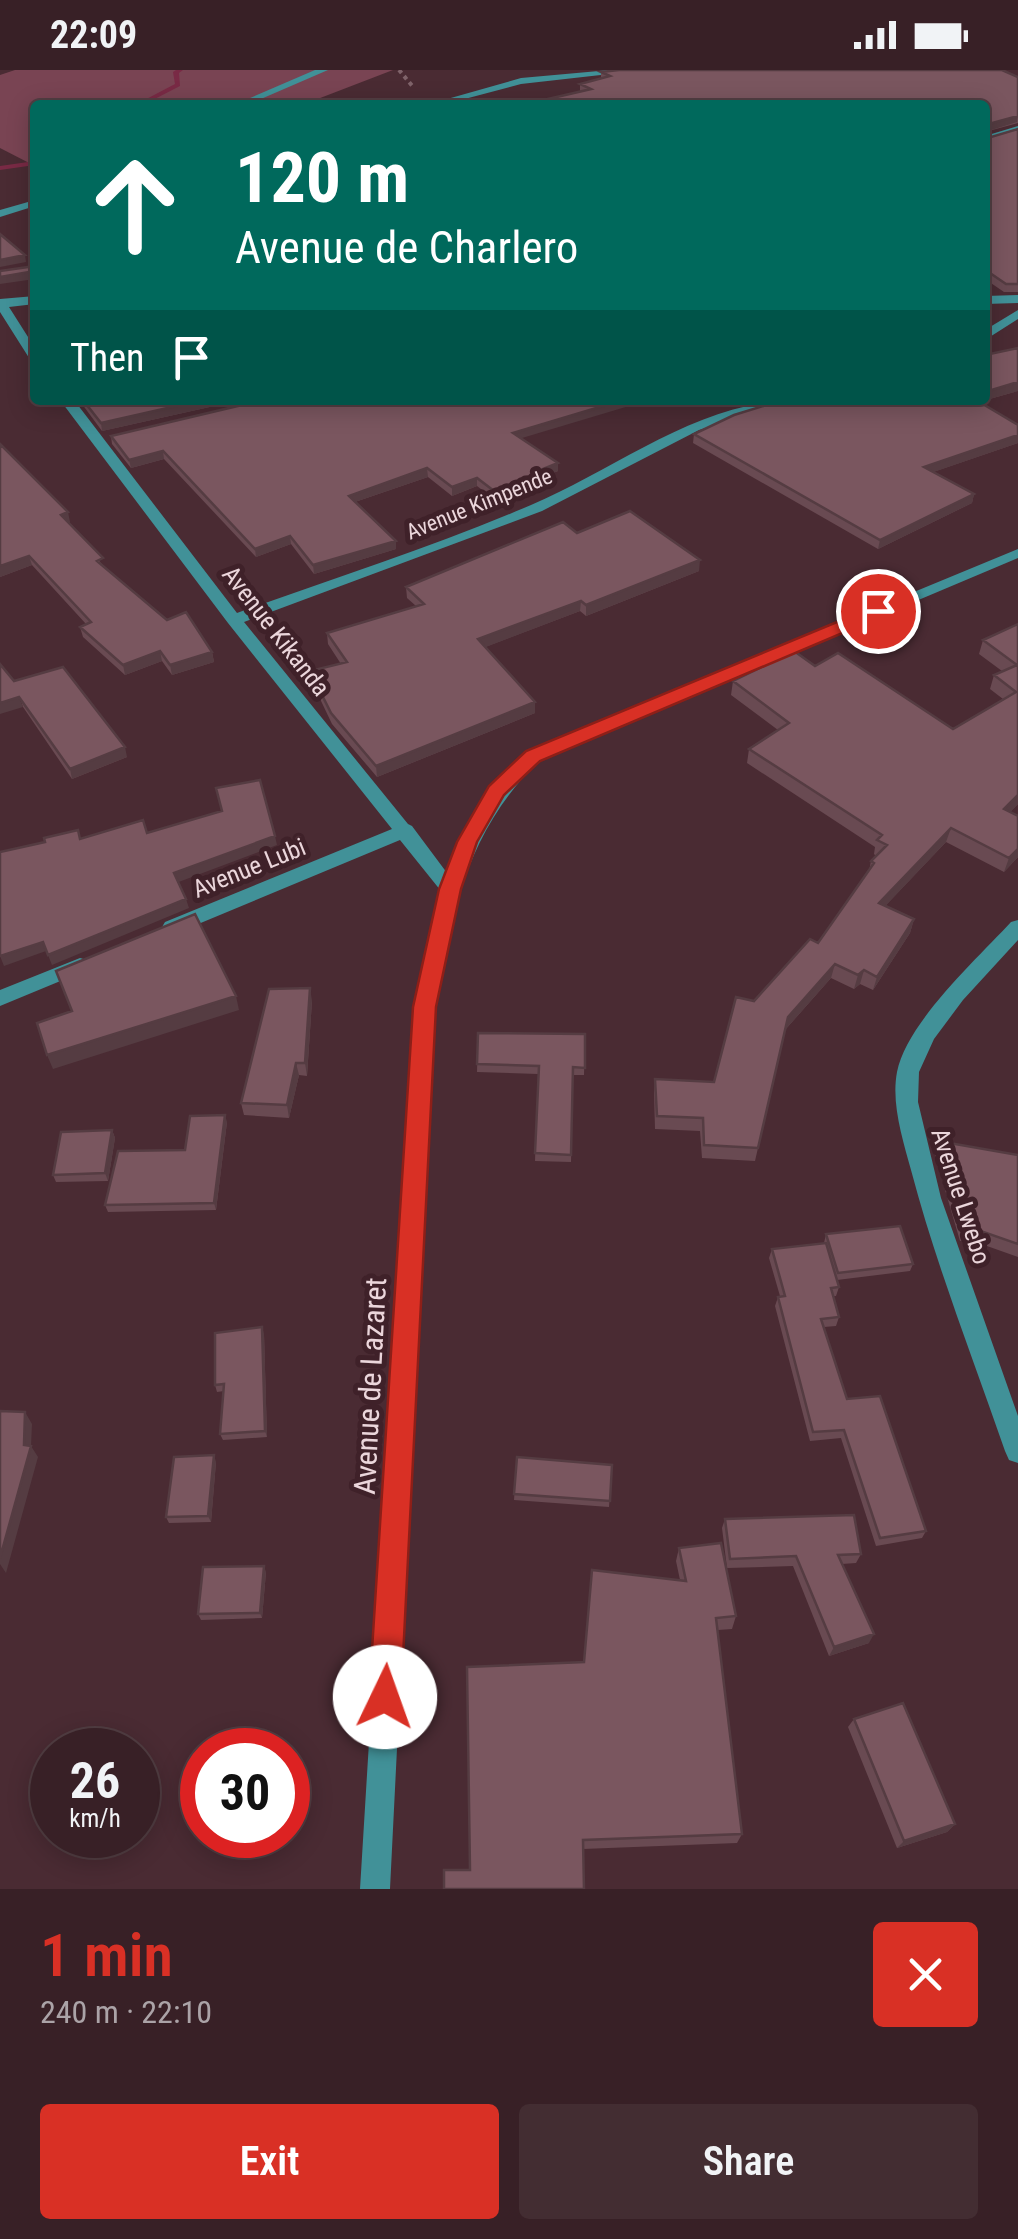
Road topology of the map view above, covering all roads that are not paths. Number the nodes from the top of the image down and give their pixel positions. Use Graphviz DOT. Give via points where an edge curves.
graph roads {
  1 [pos="323,70"];
  2 [pos="640,70"];
  3 [pos="251,100"];
  4 [pos="450,100"];
  5 [pos="1018,129"];
  6 [pos="990,137"];
  7 [pos="30,205"];
  8 [pos="0,214"];
  9 [pos="990,300"];
  10 [pos="1018,300"];
  11 [pos="30,301"];
  12 [pos="1,304"];
  13 [pos="1018,314"];
  14 [pos="990,333"];
  15 [pos="30,350"];
  16 [pos="71,405"];
  17 [pos="774,405"];
  18 [pos="116,436"];
  19 [pos="98,440"];
  20 [pos="1018,553"];
  21 [pos="234,620"];
  22 [pos="406,830"];
  23 [pos="450,889"];
  24 [pos="1018,927"];
  25 [pos="148,937"];
  26 [pos="92,960"];
  27 [pos="0,998"];
  28 [pos="1018,1451"];
  29 [pos="374,1889"];
  1 -- 3 [label="street"];
  2 -- 4 [label="street" via="520,81"];
  5 -- 6 [label="street"];
  7 -- 8 [label="street"];
  9 -- 10 [label="street"];
  11 -- 12 [label="street"];
  12 -- 15 [label="street"];
  13 -- 14 [label="street"];
  16 -- 19 [label="street, Avenue Kikanda"];
  17 -- 21 [label="street, Avenue Kimpende" via="694,427 537,508"];
  18 -- 19 [label="street"];
  19 -- 21 [label="street, Avenue Kikanda"];
  20 -- 23 [label="street, Avenue de Lazaret" via="533,756 496,791"];
  21 -- 22 [label="street, Avenue Kikanda"];
  22 -- 23 [label="street, Avenue Kikanda"];
  22 -- 25 [label="street, Avenue Lubi"];
  23 -- 29 [label="street, Avenue de Lazaret" via="424,1007"];
  24 -- 28 [label="street, Avenue Lwebo" via="926,1035 907,1074 906,1096 921,1171"];
  26 -- 27 [label="street"];
}
